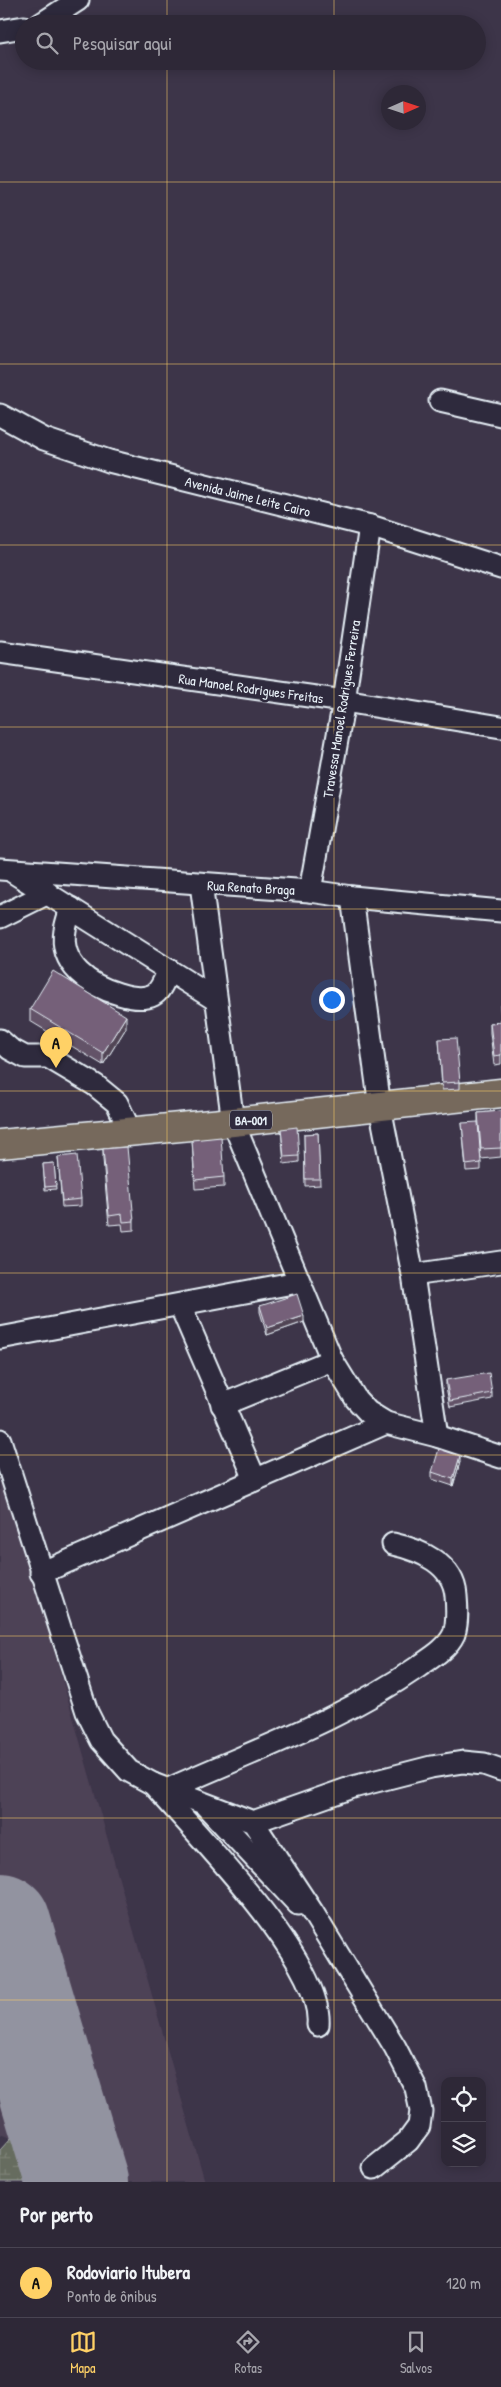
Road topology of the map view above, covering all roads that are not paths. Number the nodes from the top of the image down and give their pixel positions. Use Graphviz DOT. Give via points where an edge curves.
graph roads {
  1 [pos="78,0"];
  2 [pos="56,15"];
  3 [pos="15,28"];
  4 [pos="0,31"];
  5 [pos="440,401"];
  6 [pos="0,415"];
  7 [pos="501,415"];
  8 [pos="370,526"];
  9 [pos="497,562"];
  10 [pos="0,652"];
  11 [pos="344,701"];
  12 [pos="501,727"];
  13 [pos="6,869"];
  14 [pos="200,884"];
  15 [pos="310,891"];
  16 [pos="48,893"];
  17 [pos="352,897"];
  18 [pos="71,908"];
  19 [pos="501,911"];
  20 [pos="0,917"];
  21 [pos="168,970"];
  22 [pos="216,1000"];
  23 [pos="0,1040"];
  24 [pos="501,1093"];
  25 [pos="380,1107"];
  26 [pos="233,1122"];
  27 [pos="127,1132"];
  28 [pos="0,1144"];
  29 [pos="501,1262"];
  30 [pos="413,1275"];
  31 [pos="298,1282"];
  32 [pos="180,1305"];
  33 [pos="0,1338"];
  34 [pos="332,1360"];
  35 [pos="222,1405"];
  36 [pos="386,1423"];
  37 [pos="437,1436"];
  38 [pos="0,1440"];
  39 [pos="501,1457"];
  40 [pos="255,1479"];
  41 [pos="393,1544"];
  42 [pos="41,1573"];
  43 [pos="501,1770"];
  44 [pos="161,1787"];
  45 [pos="202,1802"];
  46 [pos="253,1822"];
  47 [pos="313,1913"];
  48 [pos="318,2025"];
  49 [pos="374,2168"];
  1 -- 2 [label="street"];
  3 -- 4 [label="street"];
  5 -- 7 [label="street"];
  6 -- 8 [label="street, Avenida Jaime Leite Cairo" via="44,439 101,459"];
  8 -- 9 [label="street, Avenida Jaime Leite Cairo"];
  8 -- 11 [label="street, Travessa Manoel Rodrigues Ferreira"];
  10 -- 11 [label="street, Rua Manoel Rodrigues Freitas"];
  11 -- 12 [label="street, Rua Manoel Rodrigues Freitas"];
  11 -- 15 [label="street, Travessa Manoel Rodrigues Ferreira"];
  13 -- 14 [label="street, Rua Renato Braga"];
  13 -- 16 [label="street"];
  14 -- 15 [label="street, Rua Renato Braga"];
  14 -- 22 [label="street"];
  15 -- 17 [label="street, Rua Renato Braga"];
  16 -- 18 [label="street"];
  16 -- 20 [label="street"];
  17 -- 19 [label="street, Rua Renato Braga"];
  17 -- 25 [label="street"];
  18 -- 21 [label="street"];
  18 -- 21 [label="street" via="64,931 65,944 69,959 86,980 103,990 146,998 154,994"];
  21 -- 22 [label="street"];
  22 -- 26 [label="street"];
  23 -- 27 [label="street" via="25,1057 48,1057 95,1085 116,1103"];
  24 -- 25 [label="main road, BA-001"];
  25 -- 26 [label="main road, BA-001"];
  25 -- 30 [label="street"];
  26 -- 27 [label="main road, BA-001"];
  26 -- 31 [label="street"];
  27 -- 28 [label="main road, BA-001"];
  29 -- 30 [label="street"];
  30 -- 37 [label="street"];
  31 -- 32 [label="street"];
  31 -- 34 [label="street"];
  32 -- 33 [label="street"];
  32 -- 35 [label="street"];
  34 -- 35 [label="street"];
  34 -- 36 [label="street" via="356,1399 368,1412"];
  35 -- 40 [label="street"];
  36 -- 37 [label="street"];
  36 -- 40 [label="street"];
  37 -- 39 [label="street"];
  38 -- 42 [label="street"];
  40 -- 42 [label="street"];
  41 -- 44 [label="street" via="426,1554 450,1579 456,1592 457,1612 454,1634 445,1647 404,1676 320,1725"];
  42 -- 44 [label="street" via="87,1712 101,1740 129,1771"];
  43 -- 46 [label="street" via="463,1762 431,1767 344,1790"];
  44 -- 45 [label="street"];
  44 -- 48 [label="street" via="281,1936 315,1998"];
  45 -- 46 [label="street"];
  45 -- 47 [label="street" via="289,1897"];
  46 -- 47 [label="street"];
  47 -- 49 [label="street" via="416,2088 421,2111 420,2126 408,2141"];
}
